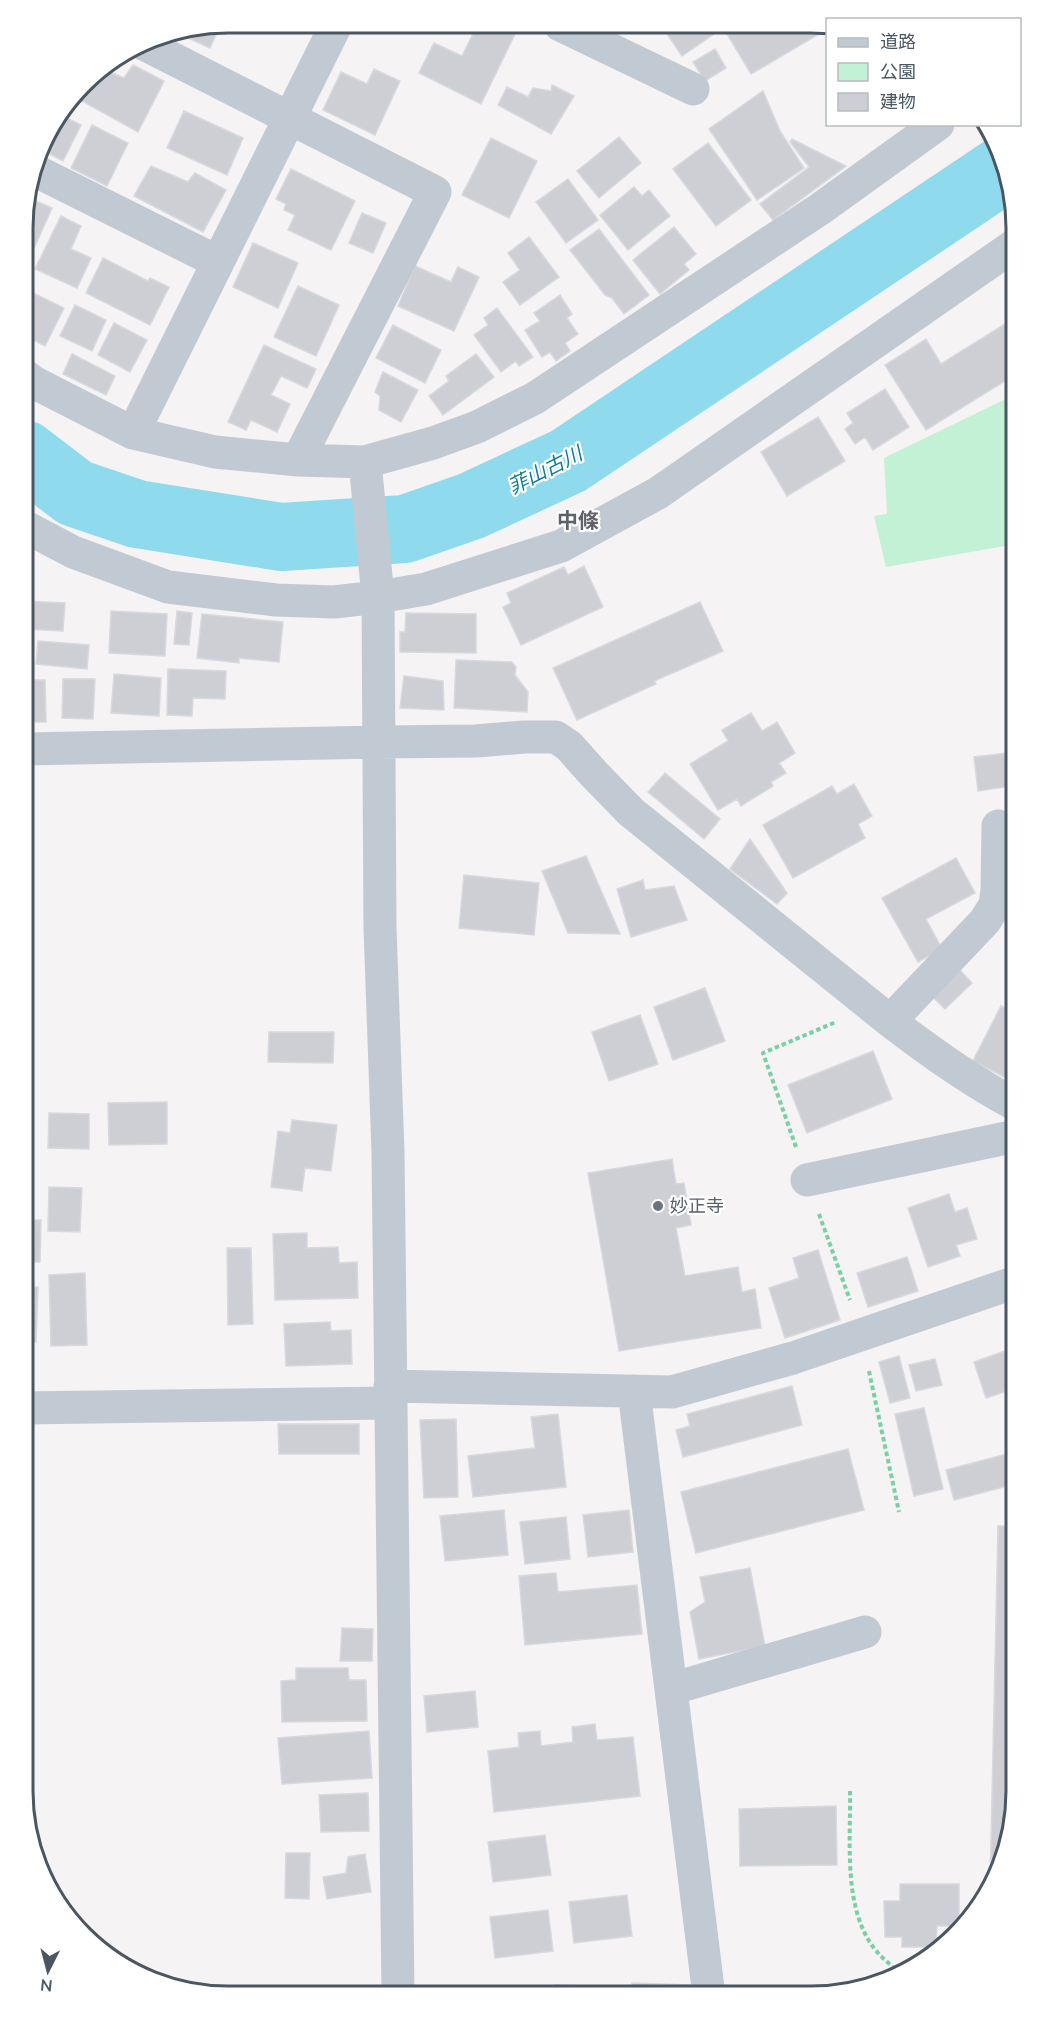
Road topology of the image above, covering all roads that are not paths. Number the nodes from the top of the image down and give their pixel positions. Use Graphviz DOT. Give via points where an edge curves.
graph roads {
  1 [pos="332,33"];
  2 [pos="577,33"];
  3 [pos="153,48"];
  4 [pos="693,89"];
  5 [pos="290,118"];
  6 [pos="935,126"];
  7 [pos="41,173"];
  8 [pos="1006,252"];
  9 [pos="218,262"];
  10 [pos="33,382"];
  11 [pos="133,433"];
  12 [pos="298,460"];
  13 [pos="366,468"];
  14 [pos="33,531"];
  15 [pos="377,590"];
  16 [pos="378,742"];
  17 [pos="33,749"];
  18 [pos="998,826"];
  19 [pos="881,1014"];
  20 [pos="1006,1099"];
  21 [pos="1006,1138"];
  22 [pos="807,1180"];
  23 [pos="1006,1285"];
  24 [pos="634,1391"];
  25 [pos="390,1395"];
  26 [pos="33,1408"];
  27 [pos="865,1632"];
  28 [pos="671,1689"];
  29 [pos="398,1986"];
  30 [pos="708,1986"];
  1 -- 5 [label="street"];
  2 -- 4 [label="street"];
  3 -- 5 [label="street"];
  5 -- 9 [label="street"];
  5 -- 12 [label="street" via="435,192"];
  6 -- 13 [label="street" via="820,209 535,398 477,427"];
  7 -- 9 [label="street"];
  8 -- 15 [label="street" via="658,493 581,536 426,589"];
  9 -- 11 [label="street"];
  10 -- 11 [label="street"];
  11 -- 12 [label="street" via="215,452"];
  12 -- 13 [label="street"];
  13 -- 15 [label="street"];
  14 -- 15 [label="street" via="73,552 168,587 276,600 334,602"];
  15 -- 16 [label="street"];
  16 -- 17 [label="street"];
  16 -- 19 [label="street" via="556,737 631,812"];
  16 -- 25 [label="street"];
  18 -- 19 [label="street" via="995,905 985,921"];
  19 -- 20 [label="street" via="962,1073"];
  21 -- 22 [label="street"];
  23 -- 24 [label="street" via="793,1359 672,1392"];
  24 -- 25 [label="street"];
  24 -- 28 [label="street"];
  25 -- 26 [label="street"];
  25 -- 29 [label="street"];
  27 -- 28 [label="street"];
  28 -- 30 [label="street"];
}
